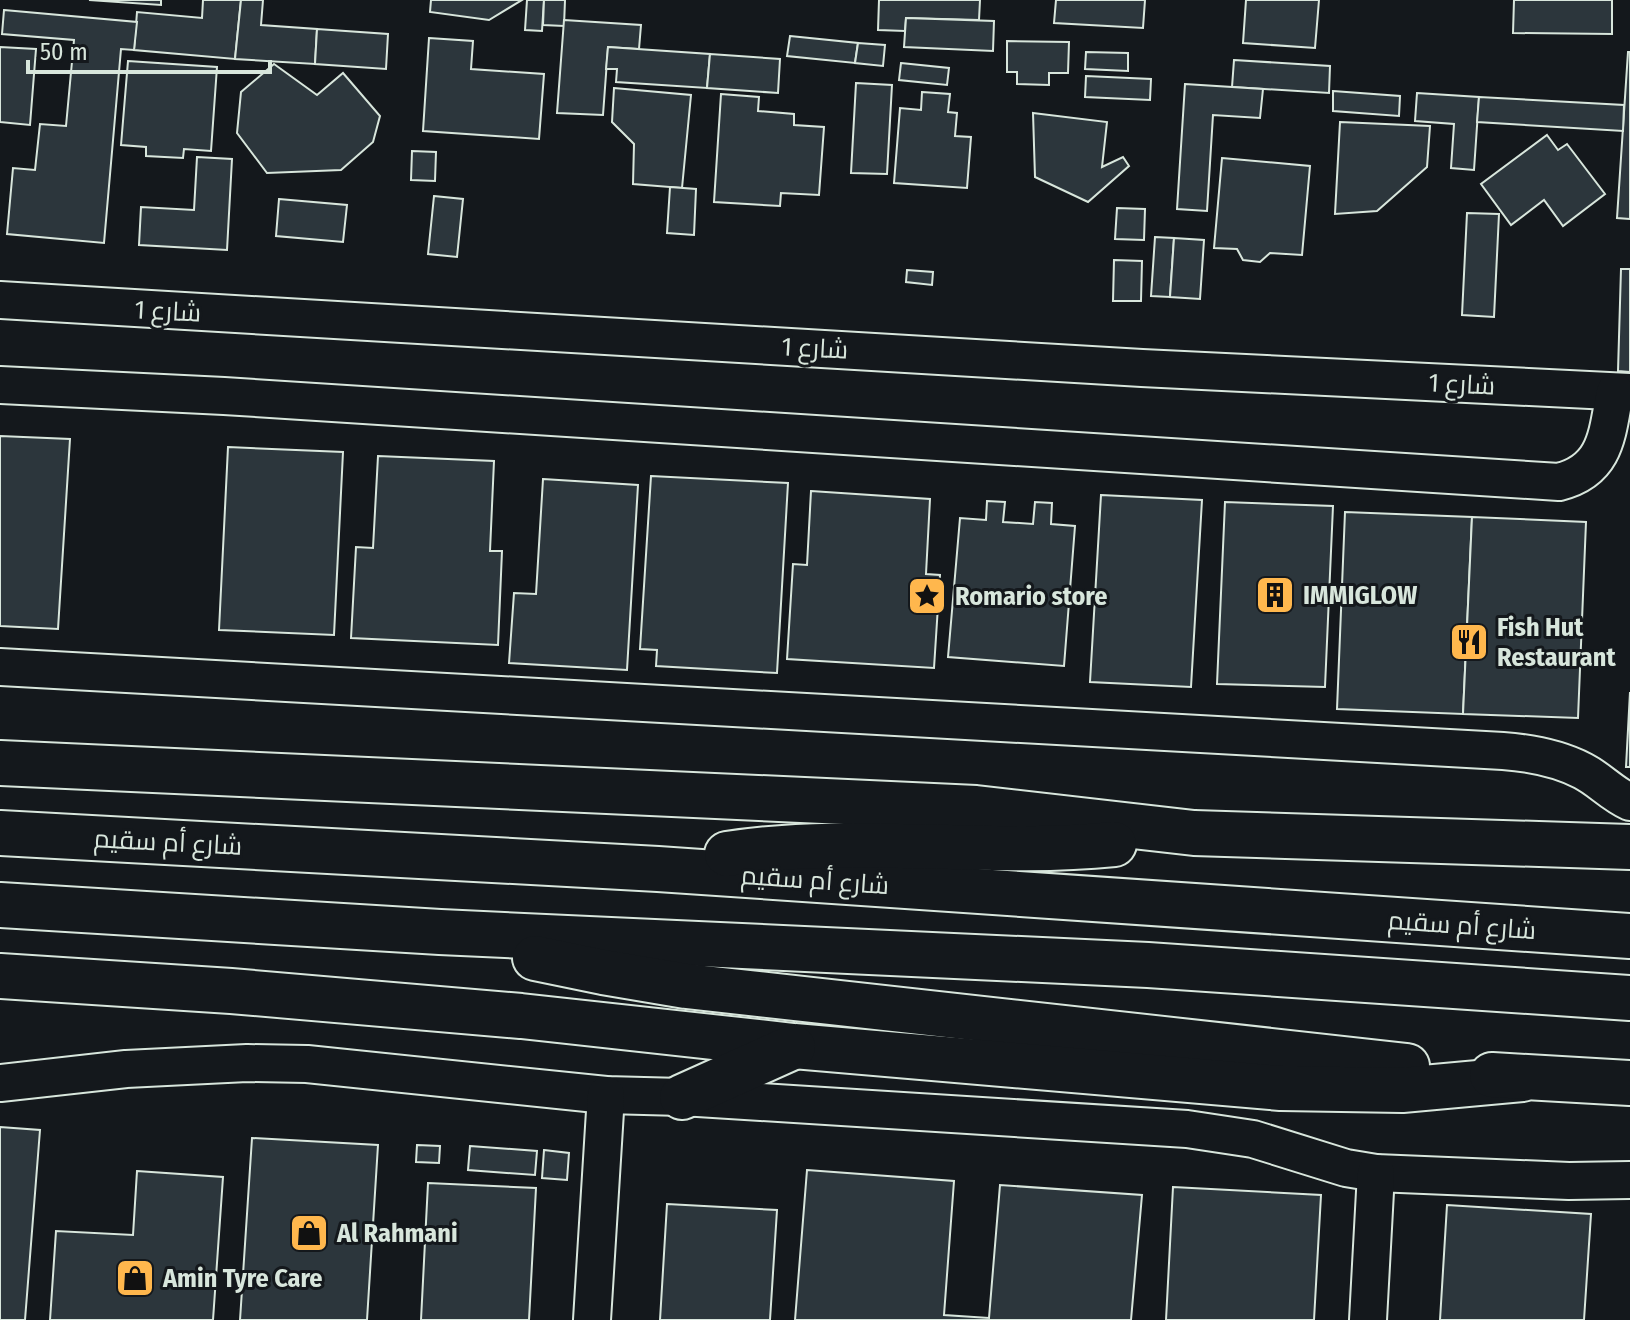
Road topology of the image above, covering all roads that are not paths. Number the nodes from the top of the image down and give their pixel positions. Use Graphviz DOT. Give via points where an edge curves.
graph roads {
  1 [pos="0,300"];
  2 [pos="0,385"];
  3 [pos="1623,392"];
  4 [pos="0,667"];
  5 [pos="0,763"];
  6 [pos="1630,802"];
  7 [pos="0,833"];
  8 [pos="1194,833"];
  9 [pos="1630,847"];
  10 [pos="658,869"];
  11 [pos="0,905"];
  12 [pos="440,932"];
  13 [pos="1630,936"];
  14 [pos="0,976"];
  15 [pos="1630,998"];
  16 [pos="794,1046"];
  17 [pos="1522,1079"];
  18 [pos="0,1083"];
  19 [pos="1630,1083"];
  20 [pos="606,1095"];
  21 [pos="682,1097"];
  22 [pos="1376,1173"];
  23 [pos="1630,1180"];
  24 [pos="592,1320"];
  25 [pos="1368,1320"];
  1 -- 3 [label="street, شارع 1"];
  2 -- 3 [label="street" via="1559,482 1573,479 1594,463"];
  4 -- 6 [label="street" via="1503,751 1586,772"];
  5 -- 8 [label="main road" via="976,808"];
  7 -- 10 [label="main road, شارع أم سقيم"];
  8 -- 9 [label="main road"];
  8 -- 10 [label="main road" via="1043,848 813,845 709,856"];
  10 -- 13 [label="main road, شارع أم سقيم"];
  11 -- 12 [label="main road"];
  12 -- 15 [label="main road" via="1148,965"];
  12 -- 17 [label="main road" via="521,954 686,986"];
  14 -- 16 [label="main road" via="490,1013"];
  16 -- 17 [label="main road" via="1281,1088 1402,1090"];
  16 -- 21 [label="main road"];
  17 -- 19 [label="main road"];
  18 -- 20 [label="street" via="126,1069 307,1064"];
  20 -- 21 [label="street"];
  20 -- 24 [label="street"];
  21 -- 22 [label="street" via="1187,1129 1253,1139"];
  22 -- 23 [label="street"];
  22 -- 25 [label="street"];
}
